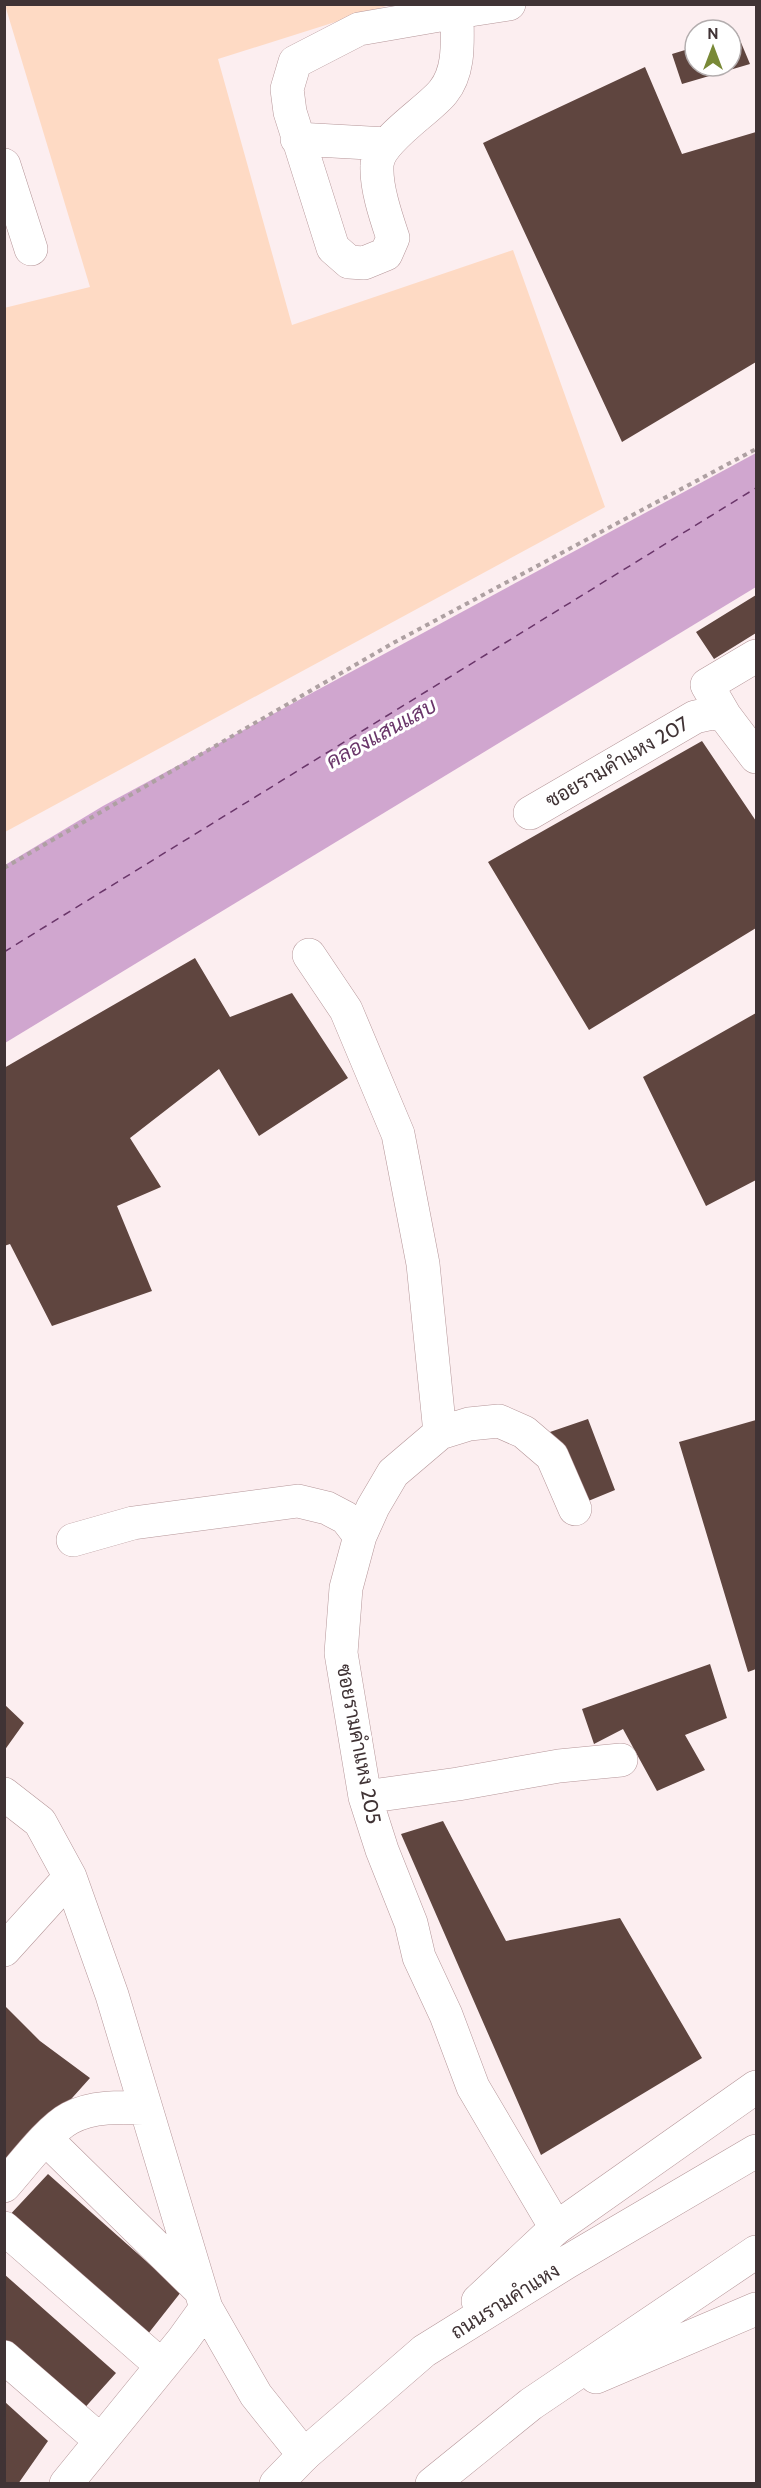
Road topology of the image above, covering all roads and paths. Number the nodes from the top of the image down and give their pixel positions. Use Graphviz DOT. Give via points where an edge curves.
graph roads {
  1 [pos="509,4"];
  2 [pos="457,12"];
  3 [pos="297,139"];
  4 [pos="387,144"];
  5 [pos="4,165"];
  6 [pos="31,249"];
  7 [pos="756,448"];
  8 [pos="756,656"];
  9 [pos="725,716"];
  10 [pos="756,757"];
  11 [pos="530,813"];
  12 [pos="4,868"];
  13 [pos="309,955"];
  14 [pos="440,1433"];
  15 [pos="575,1509"];
  16 [pos="360,1536"];
  17 [pos="73,1540"];
  18 [pos="621,1760"];
  19 [pos="4,1794"];
  20 [pos="365,1797"];
  21 [pos="70,1877"];
  22 [pos="4,1950"];
  23 [pos="756,2087"];
  24 [pos="144,2108"];
  25 [pos="46,2139"];
  26 [pos="756,2151"];
  27 [pos="4,2186"];
  28 [pos="4,2228"];
  29 [pos="556,2228"];
  30 [pos="756,2252"];
  31 [pos="204,2300"];
  32 [pos="756,2309"];
  33 [pos="424,2351"];
  34 [pos="4,2357"];
  35 [pos="162,2366"];
  36 [pos="531,2404"];
  37 [pos="100,2441"];
  38 [pos="304,2455"];
  39 [pos="66,2484"];
  40 [pos="276,2484"];
  41 [pos="432,2484"];
  1 -- 2 [label="street"];
  2 -- 3 [label="street" via="359,29 295,62 287,89"];
  2 -- 4 [label="street" via="453,74 444,92"];
  3 -- 4 [label="street"];
  3 -- 4 [label="street" via="333,248 350,262 364,263 386,254 393,238 376,165"];
  5 -- 6 [label="street"];
  7 -- 12 [label="path" via="395,642"];
  8 -- 9 [label="street" via="707,685"];
  9 -- 10 [label="street"];
  9 -- 11 [label="street, ซอยรามคำแหง 207" via="713,713 695,717"];
  13 -- 14 [label="street" via="346,1010 398,1134 423,1264"];
  14 -- 15 [label="street, ซอยรามคำแหง 205" via="469,1424 499,1421 524,1432 552,1456"];
  14 -- 16 [label="street, ซอยรามคำแหง 205" via="393,1473"];
  16 -- 17 [label="street" via="346,1518 327,1508 298,1501 133,1523"];
  16 -- 20 [label="street, ซอยรามคำแหง 205" via="346,1588 341,1653"];
  18 -- 20 [label="street"];
  19 -- 21 [label="street" via="40,1822"];
  20 -- 29 [label="street, ซอยรามคำแหง 205" via="420,1957 473,2087"];
  21 -- 22 [label="street"];
  21 -- 24 [label="street" via="111,1995"];
  23 -- 29 [label="street"];
  24 -- 25 [label="street" via="113,2107 69,2118"];
  24 -- 31 [label="street"];
  25 -- 27 [label="street"];
  25 -- 31 [label="street"];
  26 -- 33 [label="street, ถนนรามคำแหง"];
  28 -- 35 [label="street"];
  29 -- 33 [label="street"];
  30 -- 36 [label="street"];
  31 -- 35 [label="street"];
  31 -- 38 [label="street" via="256,2395"];
  32 -- 36 [label="street"];
  33 -- 38 [label="street, ถนนรามคำแหง"];
  34 -- 37 [label="street"];
  35 -- 37 [label="street"];
  36 -- 41 [label="street"];
  37 -- 39 [label="street"];
  38 -- 40 [label="street, ถนนรามคำแหง"];
}
